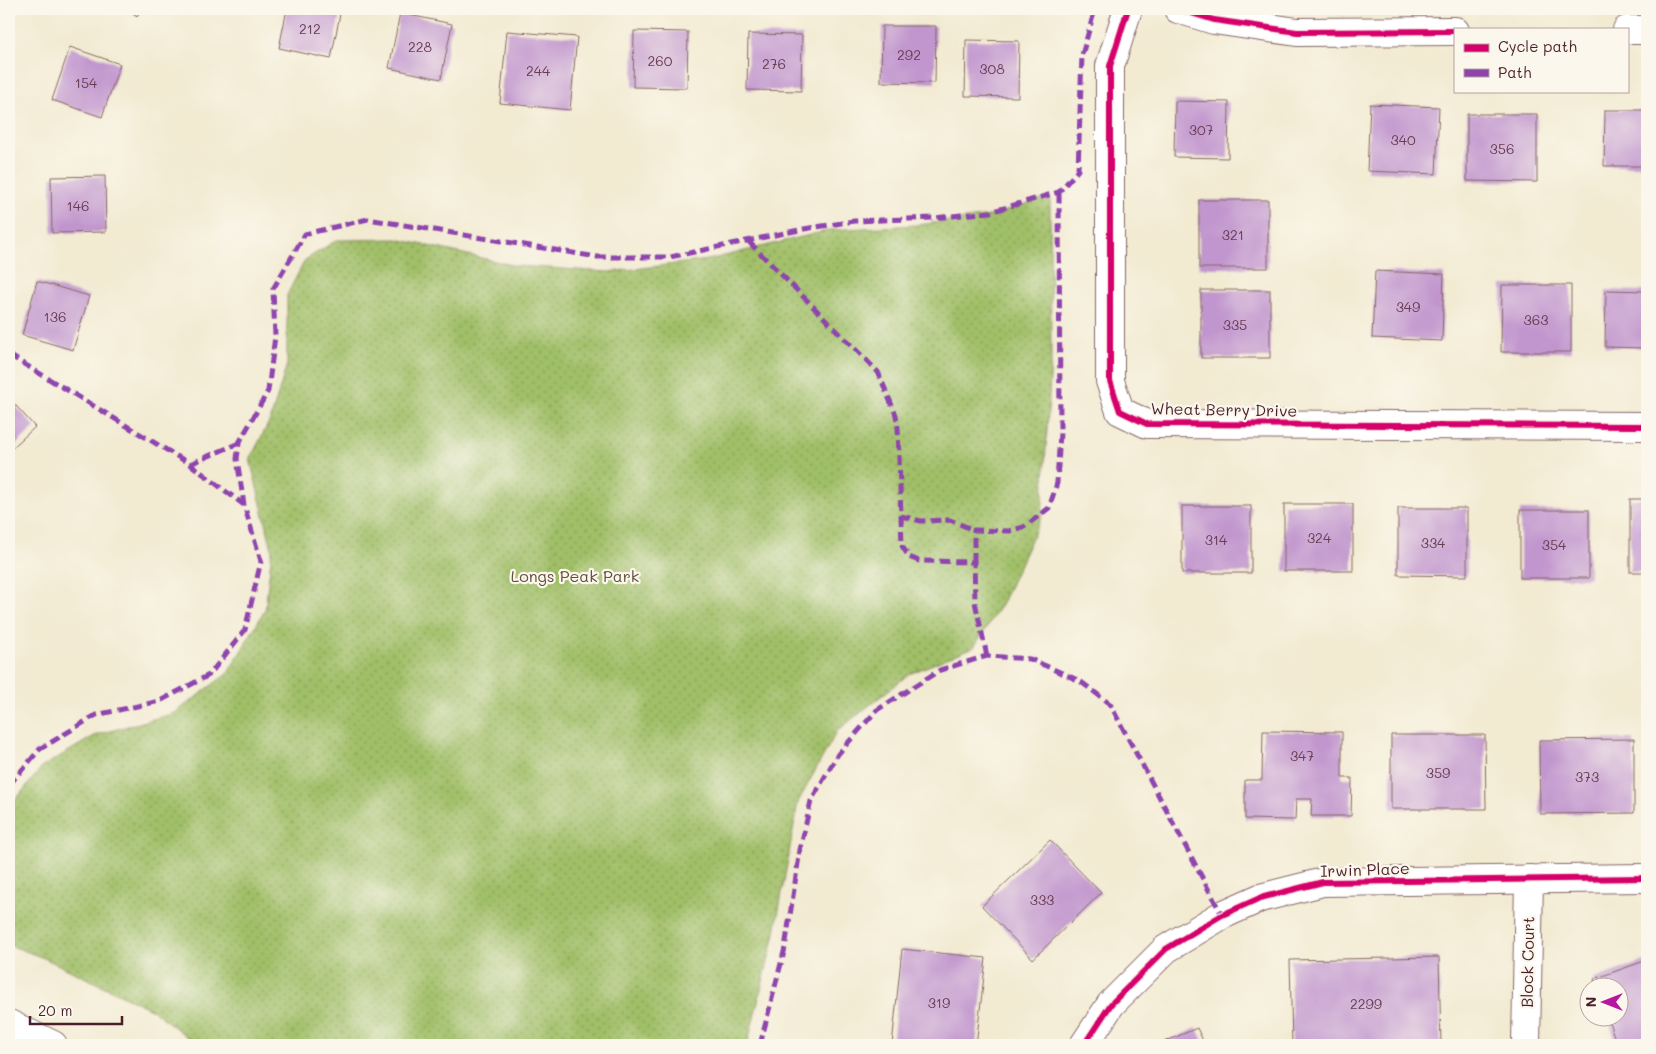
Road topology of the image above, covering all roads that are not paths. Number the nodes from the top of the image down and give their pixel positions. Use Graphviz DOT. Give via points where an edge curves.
graph roads {
  1 [pos="1128,9"];
  2 [pos="1178,9"];
  3 [pos="1628,30"];
  4 [pos="1647,30"];
  5 [pos="1454,31"];
  6 [pos="1647,426"];
  7 [pos="1647,878"];
  8 [pos="1529,879"];
  9 [pos="9,1024"];
  10 [pos="53,1045"];
  11 [pos="1084,1045"];
  12 [pos="1526,1045"];
  1 -- 6 [label="street, Wheat Berry Drive" via="1110,66 1110,380 1120,410 1147,424"];
  2 -- 5 [label="street" via="1214,20 1297,32"];
  3 -- 4 [label="street"];
  7 -- 8 [label="street, Irwin Place"];
  8 -- 11 [label="street, Irwin Place" via="1322,882 1260,898 1222,915 1166,949 1111,1004"];
  8 -- 12 [label="street, Block Court"];
  9 -- 10 [label="street"];
}
